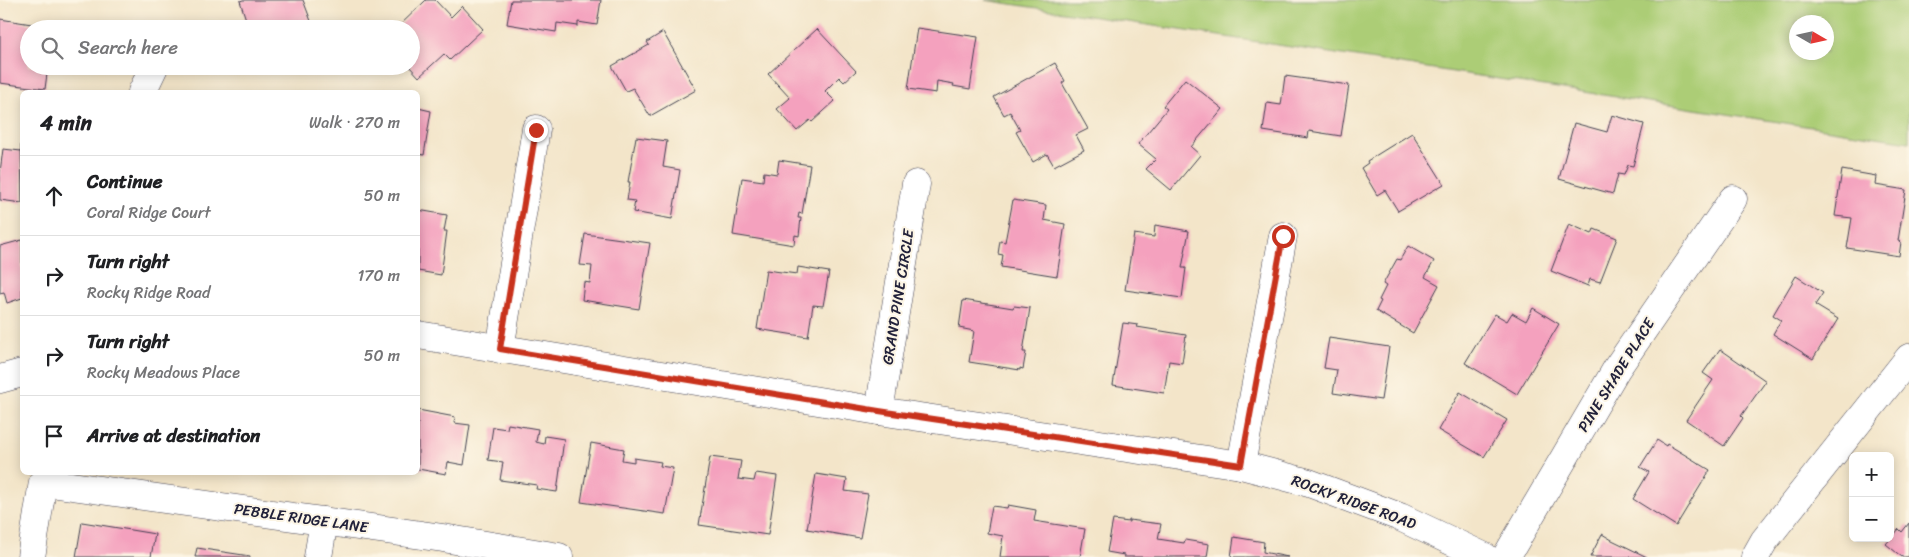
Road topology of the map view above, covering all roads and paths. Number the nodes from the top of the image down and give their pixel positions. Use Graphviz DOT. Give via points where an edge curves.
graph roads {
  1 [pos="150,75"];
  2 [pos="143,90"];
  3 [pos="536,130"];
  4 [pos="916,184"];
  5 [pos="1733,199"];
  6 [pos="1283,236"];
  7 [pos="420,335"];
  8 [pos="500,349"];
  9 [pos="1909,358"];
  10 [pos="20,373"];
  11 [pos="0,378"];
  12 [pos="879,411"];
  13 [pos="1241,465"];
  14 [pos="324,522"];
  15 [pos="1759,549"];
  16 [pos="31,557"];
  17 [pos="318,557"];
  18 [pos="559,557"];
  19 [pos="1486,557"];
  20 [pos="1506,557"];
  1 -- 2 [label="street"];
  3 -- 8 [label="street"];
  4 -- 12 [label="street, GRAND PINE CIRCLE"];
  5 -- 20 [label="street, PINE SHADE PLACE" via="1618,368"];
  6 -- 13 [label="street"];
  7 -- 8 [label="street, ROCKY RIDGE ROAD"];
  8 -- 12 [label="street, ROCKY RIDGE ROAD"];
  9 -- 15 [label="street"];
  10 -- 11 [label="street"];
  12 -- 13 [label="street, ROCKY RIDGE ROAD"];
  13 -- 19 [label="street, ROCKY RIDGE ROAD" via="1309,483 1400,518"];
  14 -- 16 [label="street, PEBBLE RIDGE LANE" via="43,482"];
  14 -- 17 [label="street"];
  14 -- 18 [label="street, PEBBLE RIDGE LANE"];
}
